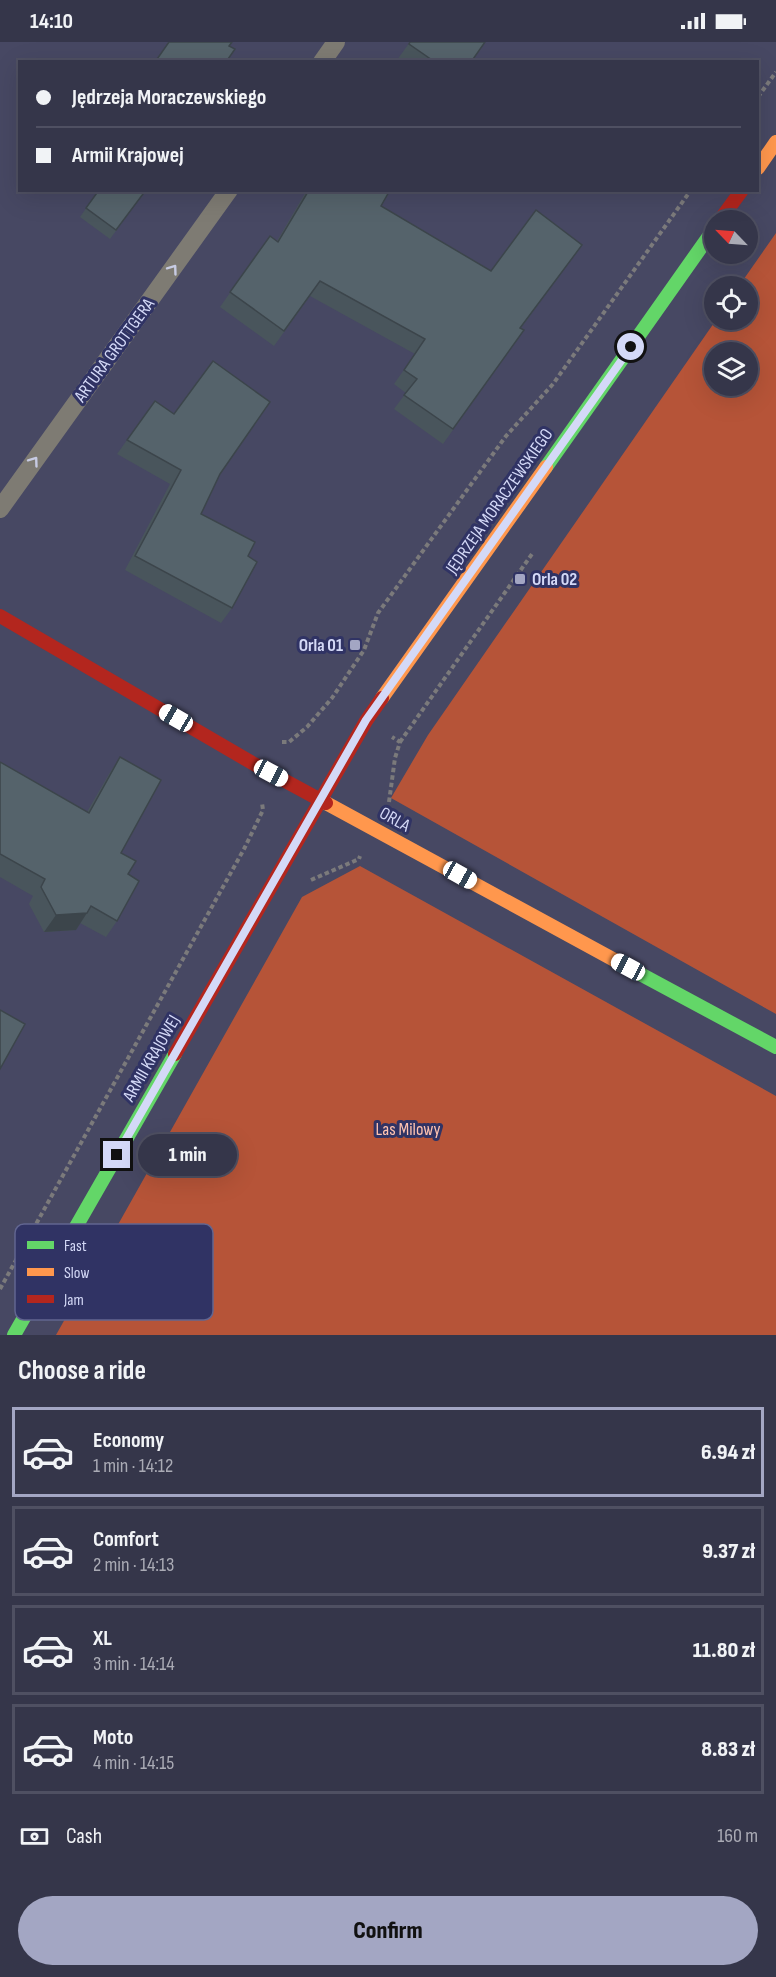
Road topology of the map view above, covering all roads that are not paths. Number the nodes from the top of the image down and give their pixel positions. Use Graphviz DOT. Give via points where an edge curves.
graph roads {
  1 [pos="336,42"];
  2 [pos="323,60"];
  3 [pos="776,142"];
  4 [pos="759,167"];
  5 [pos="228,192"];
  6 [pos="741,192"];
  7 [pos="727,210"];
  8 [pos="704,243"];
  9 [pos="0,509"];
  10 [pos="0,616"];
  11 [pos="320,799"];
  12 [pos="776,1047"];
  13 [pos="77,1224"];
  14 [pos="23,1320"];
  15 [pos="14,1335"];
  1 -- 2 [label="street"];
  3 -- 4 [label="street"];
  9 -- 5 [label="street, ARTURA GROTTGERA, one-way"];
  6 -- 7 [label="street"];
  8 -- 11 [label="street, JĘDRZEJA MORACZEWSKIEGO" via="366,720"];
  10 -- 11 [label="street, ORLA"];
  11 -- 12 [label="street, ORLA"];
  11 -- 13 [label="street, ARMII KRAJOWEJ"];
  14 -- 15 [label="street, ARMII KRAJOWEJ"];
}
